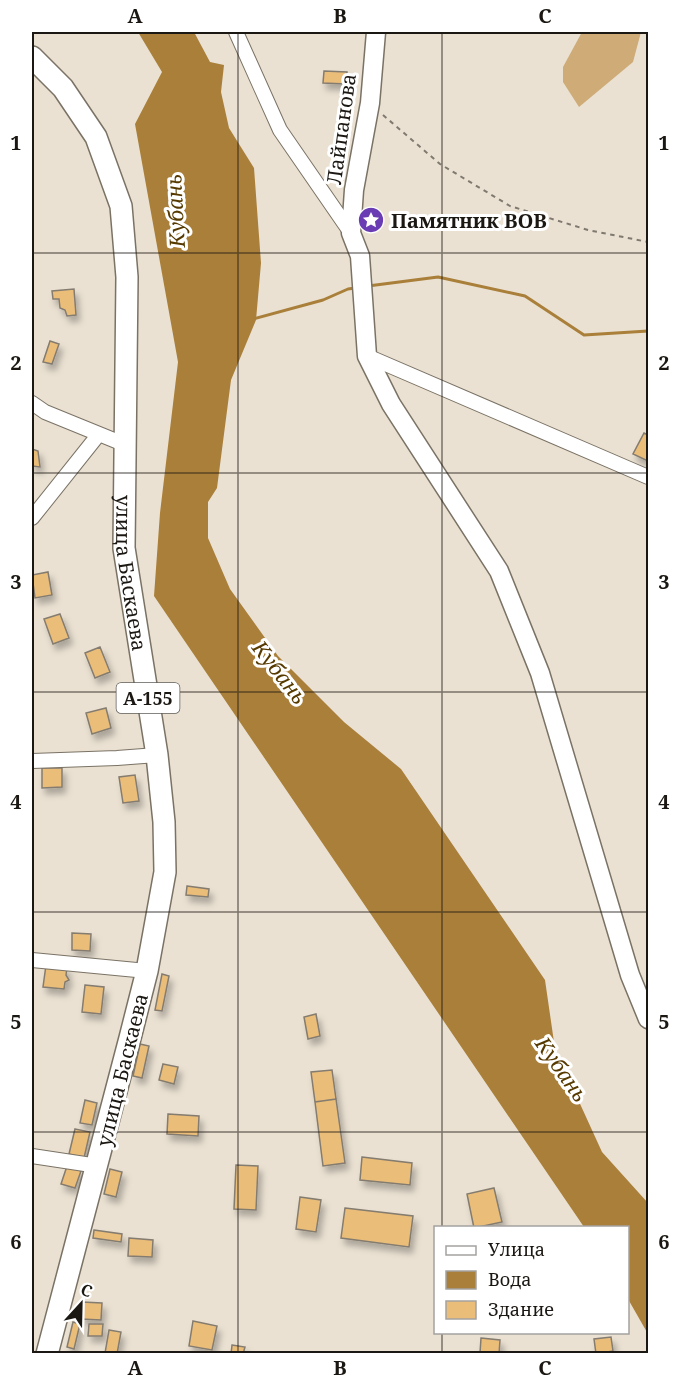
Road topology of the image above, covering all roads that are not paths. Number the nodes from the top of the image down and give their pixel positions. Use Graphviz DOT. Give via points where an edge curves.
graph roads {
  1 [pos="236,32"];
  2 [pos="376,32"];
  3 [pos="32,57"];
  4 [pos="351,233"];
  5 [pos="367,356"];
  6 [pos="32,403"];
  7 [pos="99,434"];
  8 [pos="126,446"];
  9 [pos="648,477"];
  10 [pos="32,518"];
  11 [pos="157,755"];
  12 [pos="32,761"];
  13 [pos="32,960"];
  14 [pos="147,970"];
  15 [pos="648,1019"];
  16 [pos="32,1156"];
  17 [pos="98,1166"];
  18 [pos="47,1353"];
  1 -- 4 [label="street" via="280,130"];
  2 -- 4 [label="street, Лайпанова"];
  3 -- 8 [label="main road, улица Баскаева / А-155" via="63,88 96,137 121,206 127,277"];
  4 -- 5 [label="street" via="360,256"];
  5 -- 9 [label="street"];
  5 -- 15 [label="street" via="391,404 499,571 540,673 627,966"];
  6 -- 7 [label="street"];
  7 -- 8 [label="street"];
  7 -- 10 [label="street"];
  8 -- 11 [label="main road, улица Баскаева / А-155" via="124,548"];
  11 -- 12 [label="street"];
  11 -- 14 [label="main road, улица Баскаева / А-155" via="165,872"];
  13 -- 14 [label="street"];
  14 -- 17 [label="main road, улица Баскаева / А-155"];
  16 -- 17 [label="street"];
  17 -- 18 [label="main road, улица Баскаева / А-155"];
}
